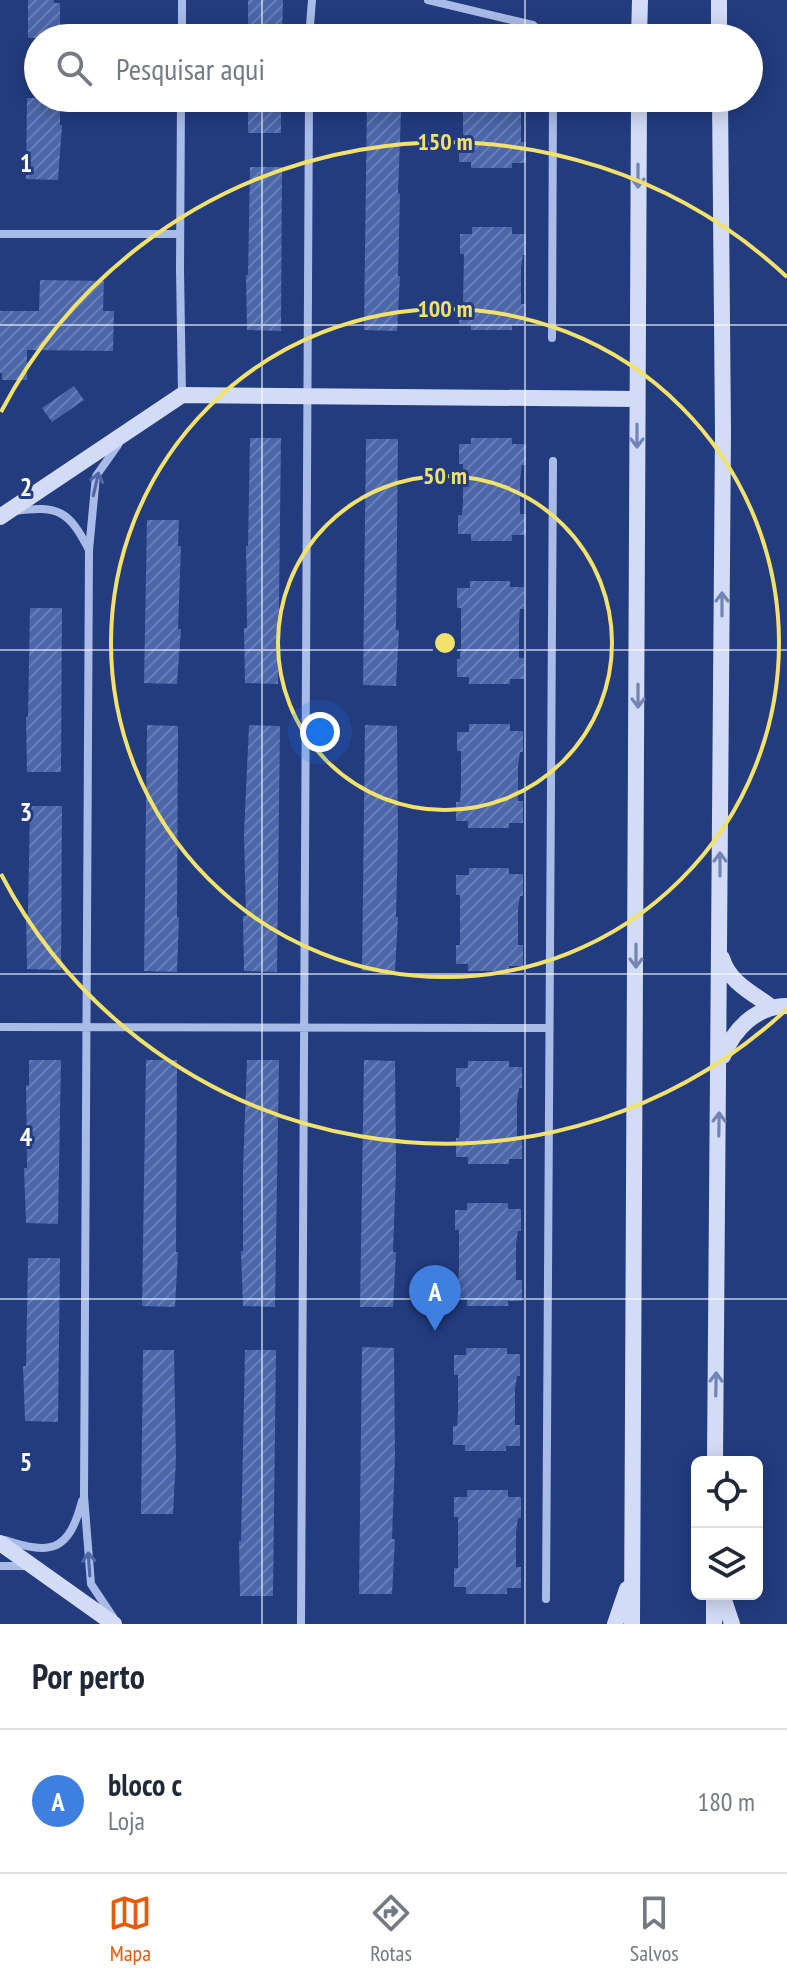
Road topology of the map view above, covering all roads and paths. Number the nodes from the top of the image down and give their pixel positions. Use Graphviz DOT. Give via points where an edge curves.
graph roads {
  1 [pos="182,0"];
  2 [pos="312,0"];
  3 [pos="428,0"];
  4 [pos="640,0"];
  5 [pos="719,0"];
  6 [pos="182,24"];
  7 [pos="310,24"];
  8 [pos="529,24"];
  9 [pos="639,24"];
  10 [pos="719,24"];
  11 [pos="181,112"];
  12 [pos="309,112"];
  13 [pos="553,112"];
  14 [pos="639,112"];
  15 [pos="720,112"];
  16 [pos="0,234"];
  17 [pos="180,234"];
  18 [pos="552,338"];
  19 [pos="182,395"];
  20 [pos="307,397"];
  21 [pos="637,399"];
  22 [pos="130,429"];
  23 [pos="553,461"];
  24 [pos="3,515"];
  25 [pos="89,550"];
  26 [pos="720,951"];
  27 [pos="778,1006"];
  28 [pos="0,1027"];
  29 [pos="86,1028"];
  30 [pos="303,1028"];
  31 [pos="549,1028"];
  32 [pos="720,1065"];
  33 [pos="715,1456"];
  34 [pos="84,1496"];
  35 [pos="0,1541"];
  36 [pos="0,1566"];
  37 [pos="31,1566"];
  38 [pos="632,1573"];
  39 [pos="546,1599"];
  40 [pos="714,1600"];
  41 [pos="724,1600"];
  42 [pos="116,1624"];
  43 [pos="301,1624"];
  44 [pos="615,1624"];
  45 [pos="632,1624"];
  46 [pos="714,1624"];
  47 [pos="732,1624"];
  1 -- 6 [label="street"];
  2 -- 7 [label="street"];
  3 -- 8 [label="street"];
  4 -- 9 [label="street"];
  5 -- 10 [label="street"];
  11 -- 17 [label="street"];
  12 -- 20 [label="street"];
  13 -- 18 [label="street"];
  14 -- 21 [label="street, one-way"];
  26 -- 15 [label="street, one-way"];
  16 -- 17 [label="street"];
  17 -- 19 [label="street"];
  19 -- 20 [label="street"];
  19 -- 22 [label="street"];
  20 -- 21 [label="street"];
  20 -- 30 [label="street"];
  21 -- 38 [label="street, one-way"];
  22 -- 24 [label="street"];
  25 -- 22 [label="street, one-way" via="96,476"];
  23 -- 31 [label="street"];
  24 -- 25 [label="street" via="39,508 62,513 75,523"];
  25 -- 29 [label="street"];
  26 -- 27 [label="street" via="739,986"];
  26 -- 32 [label="street"];
  27 -- 32 [label="street" via="737,1029"];
  28 -- 29 [label="street"];
  29 -- 30 [label="street"];
  29 -- 34 [label="street"];
  30 -- 31 [label="street"];
  30 -- 43 [label="street"];
  31 -- 39 [label="street"];
  33 -- 32 [label="street, one-way"];
  34 -- 35 [label="street" via="75,1527 64,1540 36,1548"];
  42 -- 34 [label="street, one-way" via="91,1584"];
  35 -- 37 [label="street"];
  36 -- 37 [label="street"];
  37 -- 42 [label="street"];
  38 -- 44 [label="street"];
  38 -- 45 [label="street"];
  40 -- 46 [label="street"];
  41 -- 47 [label="street"];
}
